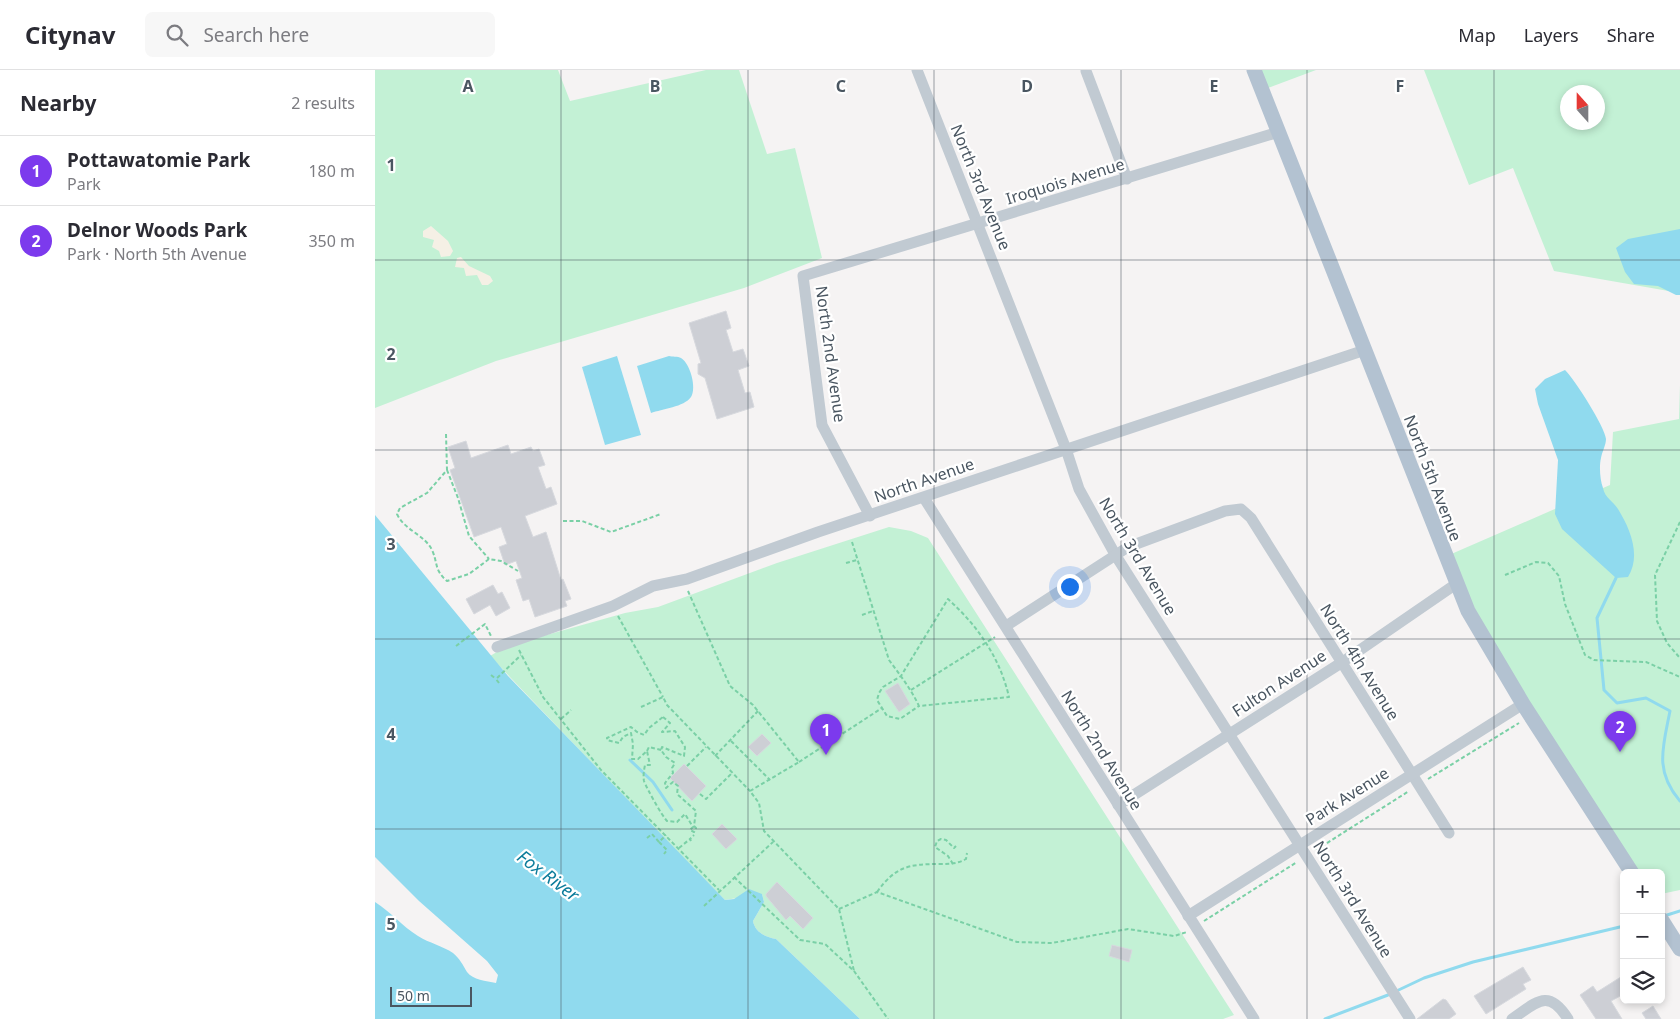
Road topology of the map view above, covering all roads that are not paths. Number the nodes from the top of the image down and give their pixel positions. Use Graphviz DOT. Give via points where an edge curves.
graph roads {
  1 [pos="917,70"];
  2 [pos="1254,70"];
  3 [pos="1086,71"];
  4 [pos="1279,132"];
  5 [pos="1127,179"];
  6 [pos="979,224"];
  7 [pos="803,276"];
  8 [pos="1365,350"];
  9 [pos="1066,449"];
  10 [pos="923,498"];
  11 [pos="870,516"];
  12 [pos="1116,556"];
  13 [pos="1456,584"];
  14 [pos="1006,626"];
  15 [pos="497,647"];
  16 [pos="1341,663"];
  17 [pos="1523,704"];
  18 [pos="1229,735"];
  19 [pos="1411,775"];
  20 [pos="1118,805"];
  21 [pos="1449,833"];
  22 [pos="1300,845"];
  23 [pos="1628,869"];
  24 [pos="1188,916"];
  25 [pos="1665,925"];
  26 [pos="1680,949"];
  27 [pos="1407,1014"];
  28 [pos="1254,1019"];
  29 [pos="1511,1019"];
  30 [pos="1568,1019"];
  1 -- 6 [label="street, North 3rd Avenue"];
  2 -- 4 [label="main road, North 5th Avenue"];
  3 -- 5 [label="street"];
  4 -- 5 [label="street, Iroquois Avenue"];
  4 -- 8 [label="main road, North 5th Avenue"];
  5 -- 6 [label="street, Iroquois Avenue"];
  6 -- 7 [label="street, Iroquois Avenue"];
  6 -- 9 [label="street, North 3rd Avenue"];
  7 -- 11 [label="street, North 2nd Avenue" via="822,425"];
  8 -- 9 [label="street, North Avenue"];
  8 -- 13 [label="main road, North 5th Avenue"];
  9 -- 10 [label="street, North Avenue"];
  9 -- 12 [label="street, North 3rd Avenue" via="1079,489"];
  10 -- 11 [label="street, North Avenue"];
  10 -- 14 [label="street, North 2nd Avenue"];
  11 -- 15 [label="street, North Avenue" via="687,579 653,586 613,606"];
  12 -- 14 [label="street"];
  12 -- 16 [label="street, North 4th Avenue" via="1128,547 1225,511 1241,509 1251,518"];
  12 -- 18 [label="street, North 3rd Avenue"];
  13 -- 16 [label="street, Fulton Avenue"];
  13 -- 17 [label="main road, North 5th Avenue" via="1479,633"];
  14 -- 20 [label="street, North 2nd Avenue"];
  16 -- 18 [label="street, Fulton Avenue"];
  16 -- 19 [label="street, North 4th Avenue"];
  17 -- 19 [label="street, Park Avenue"];
  17 -- 23 [label="main road, North 5th Avenue"];
  18 -- 20 [label="street, Fulton Avenue"];
  18 -- 22 [label="street, North 3rd Avenue"];
  19 -- 21 [label="street, North 4th Avenue"];
  19 -- 22 [label="street, Park Avenue"];
  20 -- 24 [label="street, North 2nd Avenue"];
  22 -- 24 [label="street, Park Avenue"];
  22 -- 27 [label="street, North 3rd Avenue"];
  24 -- 28 [label="street, North 2nd Avenue"];
  25 -- 26 [label="main road"];
  29 -- 30 [label="street" via="1539,1002 1552,1001 1560,1005"];
}
